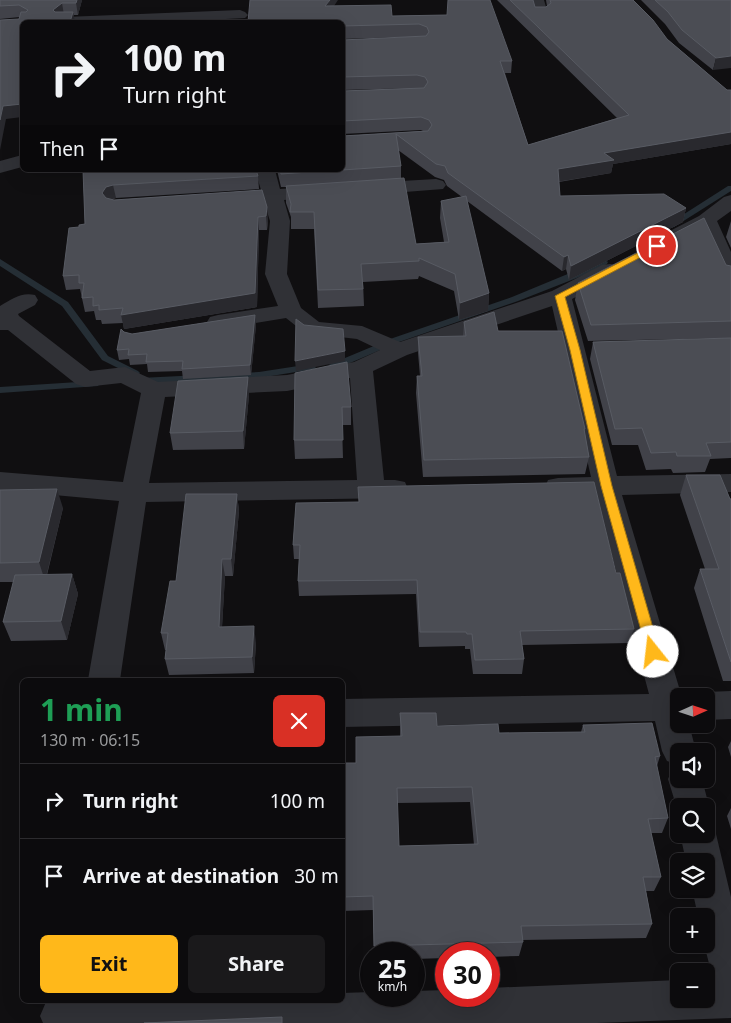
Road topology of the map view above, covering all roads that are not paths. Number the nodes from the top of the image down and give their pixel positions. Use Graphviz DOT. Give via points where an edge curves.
graph roads {
  1 [pos="241,13"];
  2 [pos="104,20"];
  3 [pos="20,162"];
  4 [pos="0,167"];
  5 [pos="267,172"];
  6 [pos="436,185"];
  7 [pos="273,194"];
  8 [pos="204,200"];
  9 [pos="731,201"];
  10 [pos="706,220"];
  11 [pos="654,247"];
  12 [pos="628,260"];
  13 [pos="731,275"];
  14 [pos="560,296"];
  15 [pos="26,300"];
  16 [pos="291,311"];
  17 [pos="5,323"];
  18 [pos="193,326"];
  19 [pos="399,350"];
  20 [pos="360,368"];
  21 [pos="154,390"];
  22 [pos="0,481"];
  23 [pos="731,483"];
  24 [pos="607,486"];
  25 [pos="538,487"];
  26 [pos="420,489"];
  27 [pos="371,490"];
  28 [pos="134,493"];
  29 [pos="104,678"];
  30 [pos="670,694"];
  31 [pos="731,705"];
  32 [pos="715,706"];
  33 [pos="670,707"];
  34 [pos="345,713"];
  35 [pos="713,898"];
  36 [pos="731,976"];
  37 [pos="715,998"];
  38 [pos="731,998"];
  39 [pos="670,1000"];
  40 [pos="60,1013"];
  1 -- 2 [label="street"];
  3 -- 4 [label="street"];
  5 -- 7 [label="street"];
  6 -- 7 [label="street"];
  7 -- 8 [label="street"];
  7 -- 16 [label="street" via="280,221 276,274"];
  9 -- 10 [label="street"];
  10 -- 11 [label="street"];
  10 -- 13 [label="street"];
  12 -- 14 [label="street"];
  14 -- 19 [label="street"];
  14 -- 24 [label="street" via="585,350"];
  15 -- 17 [label="street" via="4,312"];
  16 -- 18 [label="street"];
  16 -- 19 [label="street" via="313,328 362,333"];
  17 -- 21 [label="street" via="85,380 125,375"];
  19 -- 20 [label="street"];
  20 -- 21 [label="street" via="287,383"];
  20 -- 27 [label="street"];
  21 -- 28 [label="street"];
  22 -- 28 [label="street"];
  23 -- 24 [label="street"];
  24 -- 25 [label="street"];
  24 -- 30 [label="street"];
  26 -- 27 [label="street"];
  27 -- 28 [label="street"];
  28 -- 29 [label="street"];
  31 -- 32 [label="street"];
  33 -- 34 [label="street"];
  35 -- 36 [label="street"];
  37 -- 38 [label="street"];
  39 -- 40 [label="street" via="381,1012"];
}
